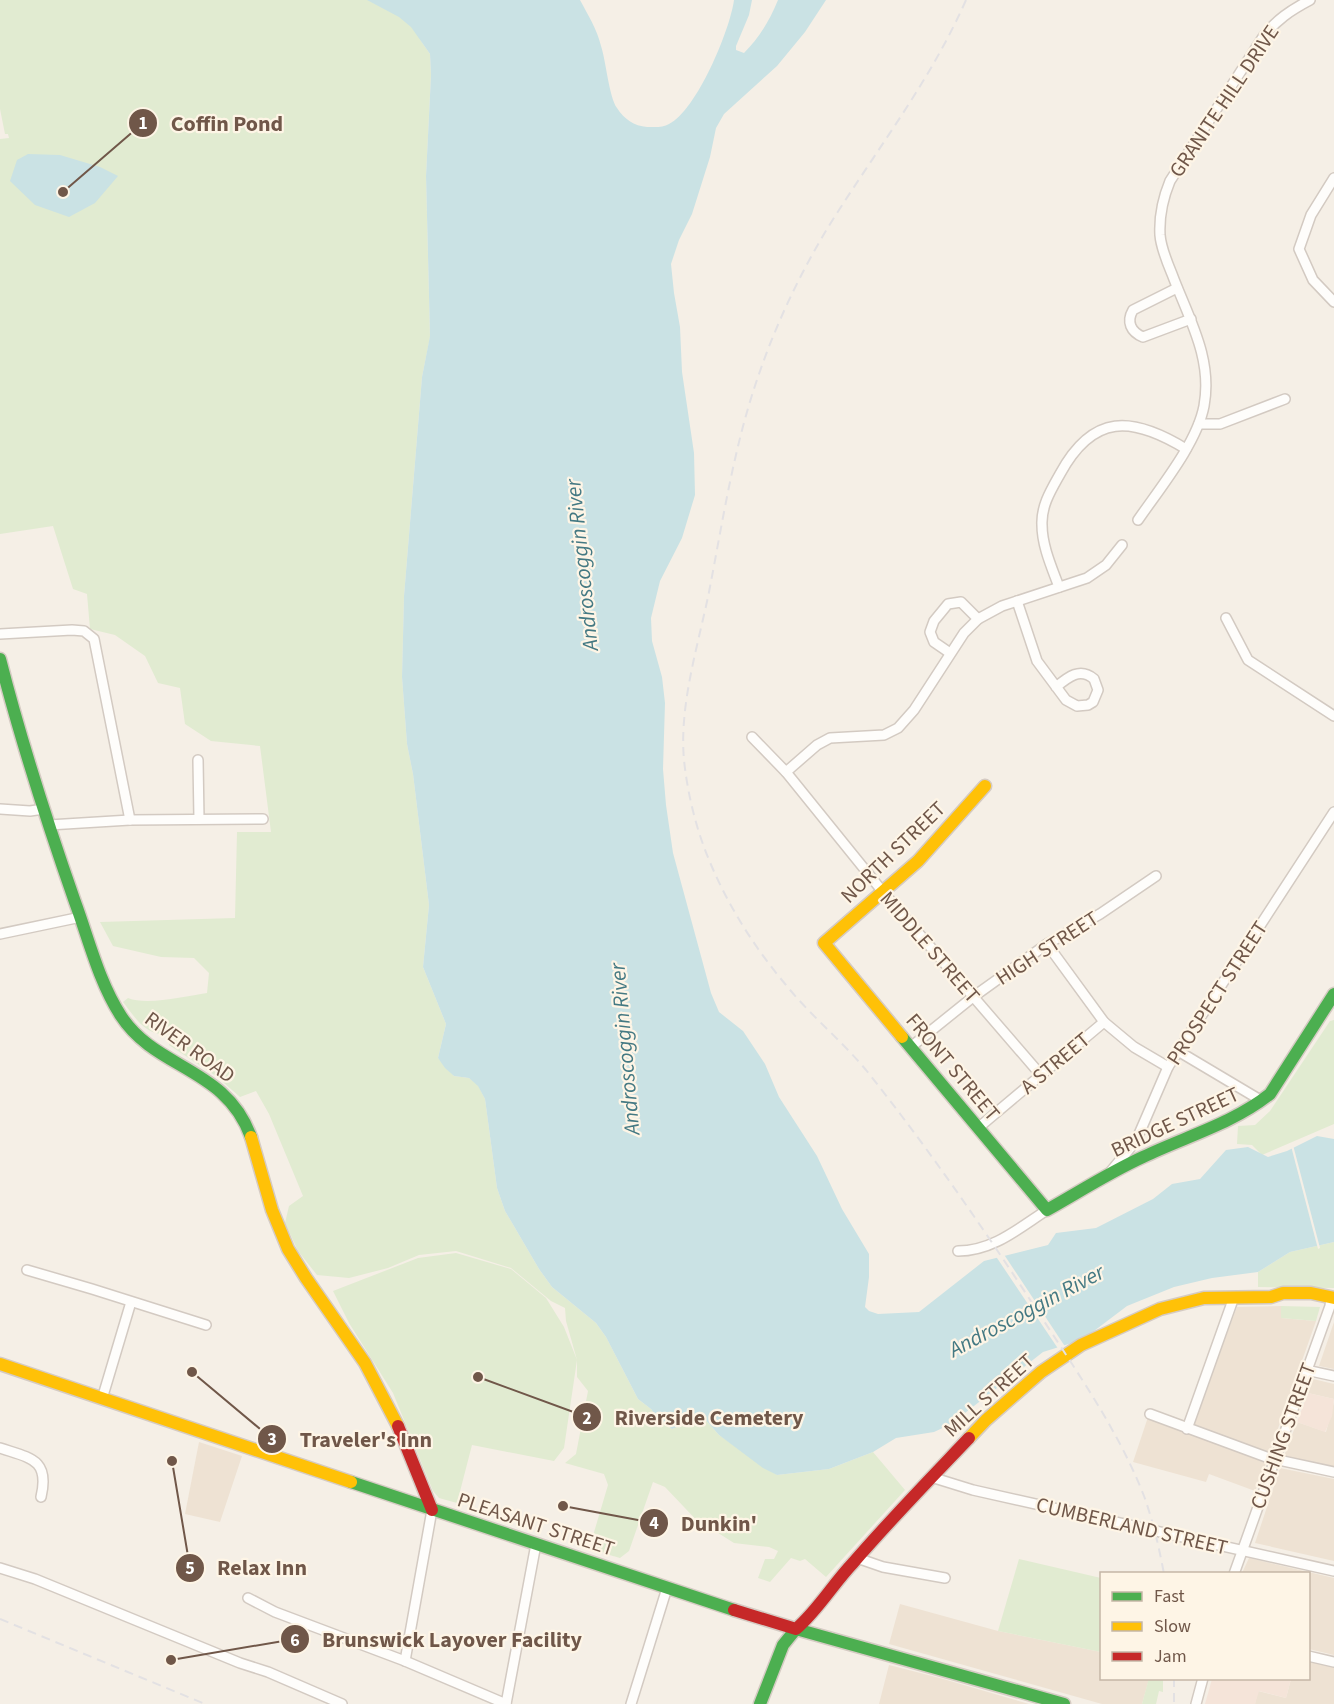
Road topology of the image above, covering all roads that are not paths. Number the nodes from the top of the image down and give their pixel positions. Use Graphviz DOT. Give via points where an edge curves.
graph roads {
  1 [pos="1310,0"];
  2 [pos="1334,178"];
  3 [pos="1177,288"];
  4 [pos="1334,302"];
  5 [pos="1191,319"];
  6 [pos="1285,399"];
  7 [pos="1199,424"];
  8 [pos="1186,449"];
  9 [pos="1138,520"];
  10 [pos="1122,545"];
  11 [pos="1059,587"];
  12 [pos="1017,601"];
  13 [pos="1226,618"];
  14 [pos="978,619"];
  15 [pos="0,634"];
  16 [pos="950,652"];
  17 [pos="0,659"];
  18 [pos="1056,687"];
  19 [pos="1334,716"];
  20 [pos="752,737"];
  21 [pos="198,760"];
  22 [pos="786,772"];
  23 [pos="985,786"];
  24 [pos="0,809"];
  25 [pos="44,810"];
  26 [pos="1334,812"];
  27 [pos="199,819"];
  28 [pos="263,819"];
  29 [pos="130,820"];
  30 [pos="49,825"];
  31 [pos="1156,876"];
  32 [pos="883,892"];
  33 [pos="81,917"];
  34 [pos="0,934"];
  35 [pos="824,943"];
  36 [pos="1047,944"];
  37 [pos="1334,994"];
  38 [pos="973,997"];
  39 [pos="1104,1022"];
  40 [pos="912,1046"];
  41 [pos="1178,1051"];
  42 [pos="1168,1067"];
  43 [pos="1040,1074"];
  44 [pos="1262,1101"];
  45 [pos="978,1128"];
  46 [pos="1107,1176"];
  47 [pos="1051,1207"];
  48 [pos="958,1251"];
  49 [pos="27,1270"];
  50 [pos="1234,1297"];
  51 [pos="1331,1298"];
  52 [pos="131,1302"];
  53 [pos="206,1325"];
  54 [pos="0,1364"];
  55 [pos="1306,1370"];
  56 [pos="1334,1376"];
  57 [pos="102,1399"];
  58 [pos="1150,1414"];
  59 [pos="1187,1429"];
  60 [pos="0,1448"];
  61 [pos="1274,1458"];
  62 [pos="1334,1472"];
  63 [pos="931,1477"];
  64 [pos="41,1497"];
  65 [pos="432,1510"];
  66 [pos="536,1544"];
  67 [pos="1241,1550"];
  68 [pos="857,1558"];
  69 [pos="0,1568"];
  70 [pos="1334,1571"];
  71 [pos="1235,1572"];
  72 [pos="945,1578"];
  73 [pos="667,1588"];
  74 [pos="248,1598"];
  75 [pos="820,1603"];
  76 [pos="747,1614"];
  77 [pos="796,1629"];
  78 [pos="1310,1656"];
  79 [pos="405,1661"];
  80 [pos="1334,1662"];
  81 [pos="1202,1680"];
  82 [pos="342,1704"];
  83 [pos="506,1704"];
  84 [pos="631,1704"];
  85 [pos="760,1704"];
  86 [pos="1064,1704"];
  87 [pos="1196,1704"];
  1 -- 3 [label="street, GRANITE HILL DRIVE" via="1272,24 1170,181 1160,218 1160,236"];
  2 -- 4 [label="street" via="1311,215 1299,249 1313,280"];
  3 -- 5 [label="street, GRANITE HILL DRIVE"];
  3 -- 5 [label="street" via="1133,310 1129,321 1132,329 1143,338"];
  5 -- 7 [label="street, GRANITE HILL DRIVE" via="1206,380"];
  6 -- 7 [label="street" via="1220,424"];
  7 -- 8 [label="street, GRANITE HILL DRIVE"];
  8 -- 9 [label="street, GRANITE HILL DRIVE"];
  8 -- 11 [label="street" via="1156,432 1125,425 1096,433 1074,450 1043,510 1043,536"];
  10 -- 11 [label="street" via="1106,565 1087,578"];
  11 -- 12 [label="street"];
  12 -- 14 [label="street"];
  12 -- 18 [label="street" via="1037,661"];
  13 -- 19 [label="street" via="1248,660"];
  14 -- 16 [label="street"];
  14 -- 16 [label="street" via="961,602 948,604 930,632 934,642"];
  15 -- 29 [label="street" via="84,631 94,639"];
  16 -- 22 [label="street" via="914,710 898,728 884,735 830,738"];
  17 -- 25 [label="main road, RIVER ROAD"];
  18 -- 18 [label="street" via="1077,706 1093,702 1098,690 1094,679 1084,674 1072,675"];
  20 -- 22 [label="street, MIDDLE STREET"];
  21 -- 27 [label="street"];
  22 -- 32 [label="street, MIDDLE STREET"];
  23 -- 32 [label="main road, NORTH STREET" via="918,861"];
  24 -- 25 [label="street"];
  25 -- 30 [label="main road, RIVER ROAD"];
  26 -- 41 [label="street, PROSPECT STREET"];
  27 -- 28 [label="street"];
  27 -- 29 [label="street"];
  29 -- 30 [label="street"];
  30 -- 33 [label="main road, RIVER ROAD"];
  31 -- 36 [label="street, HIGH STREET"];
  32 -- 35 [label="main road, NORTH STREET"];
  32 -- 38 [label="street, MIDDLE STREET"];
  33 -- 34 [label="street"];
  33 -- 65 [label="main road, RIVER ROAD" via="109,991 132,1031 160,1054 220,1090 242,1116 274,1218 289,1250 377,1383 404,1437"];
  35 -- 40 [label="main road, FRONT STREET"];
  36 -- 38 [label="street, HIGH STREET"];
  36 -- 39 [label="street"];
  37 -- 44 [label="main road, BRIDGE STREET"];
  38 -- 40 [label="street, HIGH STREET"];
  38 -- 43 [label="street, MIDDLE STREET"];
  39 -- 42 [label="street" via="1134,1047"];
  39 -- 43 [label="street, A STREET"];
  40 -- 45 [label="main road, FRONT STREET"];
  41 -- 42 [label="street, PROSPECT STREET"];
  41 -- 44 [label="street"];
  42 -- 46 [label="street, PROSPECT STREET" via="1136,1141"];
  43 -- 45 [label="street, A STREET"];
  44 -- 46 [label="main road, BRIDGE STREET" via="1233,1119"];
  45 -- 47 [label="main road, FRONT STREET"];
  46 -- 47 [label="main road, BRIDGE STREET"];
  47 -- 48 [label="street" via="996,1244"];
  49 -- 52 [label="street"];
  50 -- 51 [label="main road, MILL STREET" via="1311,1293"];
  50 -- 59 [label="street"];
  50 -- 63 [label="main road, MILL STREET" via="1204,1298 1160,1309 1081,1345 1010,1397"];
  51 -- 55 [label="street, CUSHING STREET"];
  52 -- 53 [label="street"];
  52 -- 57 [label="street"];
  54 -- 57 [label="main road, PLEASANT STREET"];
  55 -- 56 [label="street"];
  55 -- 61 [label="street, CUSHING STREET"];
  57 -- 65 [label="main road, PLEASANT STREET"];
  58 -- 59 [label="street"];
  59 -- 61 [label="street"];
  60 -- 64 [label="street" via="38,1463 44,1477"];
  61 -- 62 [label="street"];
  61 -- 67 [label="street, CUSHING STREET"];
  63 -- 67 [label="street, CUMBERLAND STREET" via="973,1490"];
  63 -- 68 [label="main road, MILL STREET"];
  65 -- 66 [label="main road, PLEASANT STREET"];
  65 -- 79 [label="street"];
  66 -- 73 [label="main road, PLEASANT STREET"];
  66 -- 83 [label="street"];
  67 -- 70 [label="street, CUMBERLAND STREET"];
  67 -- 71 [label="street, CUSHING STREET"];
  68 -- 72 [label="street" via="883,1567"];
  68 -- 75 [label="main road, MILL STREET"];
  69 -- 82 [label="street"];
  73 -- 76 [label="main road, PLEASANT STREET"];
  73 -- 84 [label="street"];
  74 -- 79 [label="street"];
  75 -- 76 [label="main road" via="787,1616"];
  75 -- 77 [label="main road, MILL STREET"];
  76 -- 77 [label="main road, PLEASANT STREET"];
  77 -- 85 [label="main road, MILL STREET" via="783,1645"];
  77 -- 86 [label="main road, PLEASANT STREET"];
  78 -- 80 [label="street"];
  79 -- 83 [label="street"];
  81 -- 87 [label="street"];
}
